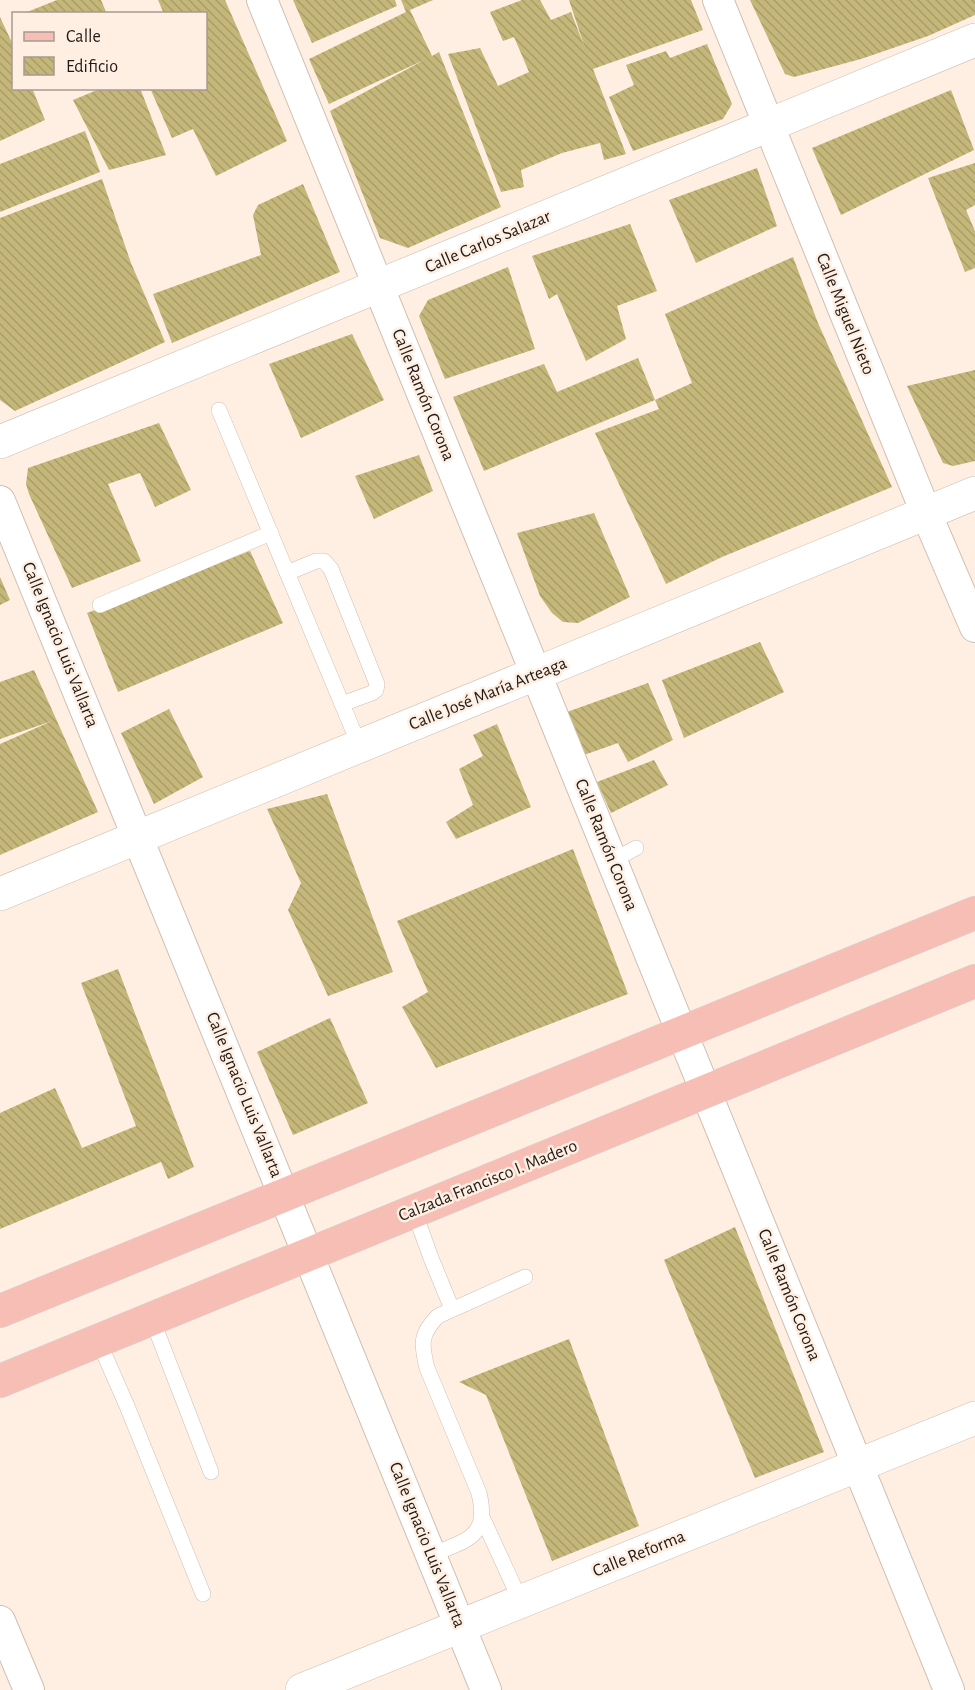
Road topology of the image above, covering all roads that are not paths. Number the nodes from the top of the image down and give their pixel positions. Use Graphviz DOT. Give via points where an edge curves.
graph roads {
  1 [pos="262,0"];
  2 [pos="718,0"];
  3 [pos="975,40"];
  4 [pos="768,125"];
  5 [pos="379,287"];
  6 [pos="219,410"];
  7 [pos="0,442"];
  8 [pos="975,493"];
  9 [pos="0,501"];
  10 [pos="926,513"];
  11 [pos="271,533"];
  12 [pos="287,573"];
  13 [pos="100,605"];
  14 [pos="975,627"];
  15 [pos="537,675"];
  16 [pos="342,704"];
  17 [pos="360,747"];
  18 [pos="139,837"];
  19 [pos="0,894"];
  20 [pos="975,912"];
  21 [pos="975,981"];
  22 [pos="682,1032"];
  23 [pos="706,1092"];
  24 [pos="285,1194"];
  25 [pos="414,1211"];
  26 [pos="308,1255"];
  27 [pos="525,1277"];
  28 [pos="452,1309"];
  29 [pos="0,1311"];
  30 [pos="152,1318"];
  31 [pos="98,1340"];
  32 [pos="0,1381"];
  33 [pos="975,1418"];
  34 [pos="858,1465"];
  35 [pos="211,1472"];
  36 [pos="483,1519"];
  37 [pos="431,1555"];
  38 [pos="203,1594"];
  39 [pos="521,1602"];
  40 [pos="0,1621"];
  41 [pos="460,1626"];
  42 [pos="29,1690"];
  43 [pos="302,1690"];
  44 [pos="486,1690"];
  45 [pos="949,1690"];
  1 -- 5 [label="street, Calle Ramón Corona"];
  2 -- 4 [label="street, Calle Miguel Nieto"];
  3 -- 4 [label="street, Calle Carlos Salazar"];
  4 -- 5 [label="street, Calle Carlos Salazar"];
  4 -- 10 [label="street, Calle Miguel Nieto"];
  5 -- 7 [label="street, Calle Carlos Salazar"];
  5 -- 15 [label="street, Calle Ramón Corona"];
  6 -- 11 [label="lane"];
  8 -- 10 [label="street, Calle José María Arteaga"];
  9 -- 18 [label="street, Calle Ignacio Luis Vallarta"];
  10 -- 14 [label="street, Calle Miguel Nieto"];
  10 -- 15 [label="street, Calle José María Arteaga"];
  11 -- 12 [label="lane"];
  11 -- 13 [label="lane"];
  12 -- 16 [label="lane"];
  12 -- 16 [label="lane" via="316,561 324,561 330,569 377,684 372,693"];
  15 -- 17 [label="street, Calle José María Arteaga"];
  15 -- 22 [label="street, Calle Ramón Corona" via="624,854"];
  16 -- 17 [label="lane"];
  17 -- 18 [label="street, Calle José María Arteaga"];
  18 -- 19 [label="street, Calle José María Arteaga"];
  18 -- 24 [label="street, Calle Ignacio Luis Vallarta"];
  20 -- 22 [label="main road"];
  21 -- 23 [label="main road, Calzada Francisco I. Madero"];
  22 -- 23 [label="street, Calle Ramón Corona"];
  22 -- 24 [label="main road"];
  23 -- 25 [label="main road, Calzada Francisco I. Madero"];
  23 -- 34 [label="street, Calle Ramón Corona"];
  24 -- 26 [label="street, Calle Ignacio Luis Vallarta"];
  24 -- 29 [label="main road"];
  25 -- 26 [label="main road, Calzada Francisco I. Madero"];
  25 -- 28 [label="lane"];
  26 -- 30 [label="main road, Calzada Francisco I. Madero"];
  26 -- 37 [label="street, Calle Ignacio Luis Vallarta"];
  27 -- 28 [label="lane"];
  28 -- 36 [label="lane" via="428,1326 423,1352 479,1493"];
  30 -- 31 [label="main road, Calzada Francisco I. Madero"];
  30 -- 35 [label="lane"];
  31 -- 32 [label="main road, Calzada Francisco I. Madero"];
  31 -- 38 [label="lane"];
  33 -- 34 [label="street, Calle Reforma"];
  34 -- 39 [label="street, Calle Reforma"];
  34 -- 45 [label="street, Calle Ramón Corona"];
  36 -- 37 [label="lane" via="469,1539"];
  36 -- 39 [label="lane"];
  37 -- 41 [label="street, Calle Ignacio Luis Vallarta"];
  39 -- 41 [label="street, Calle Reforma"];
  40 -- 42 [label="street"];
  41 -- 43 [label="street, Calle Reforma"];
  41 -- 44 [label="street, Calle Ignacio Luis Vallarta"];
}
